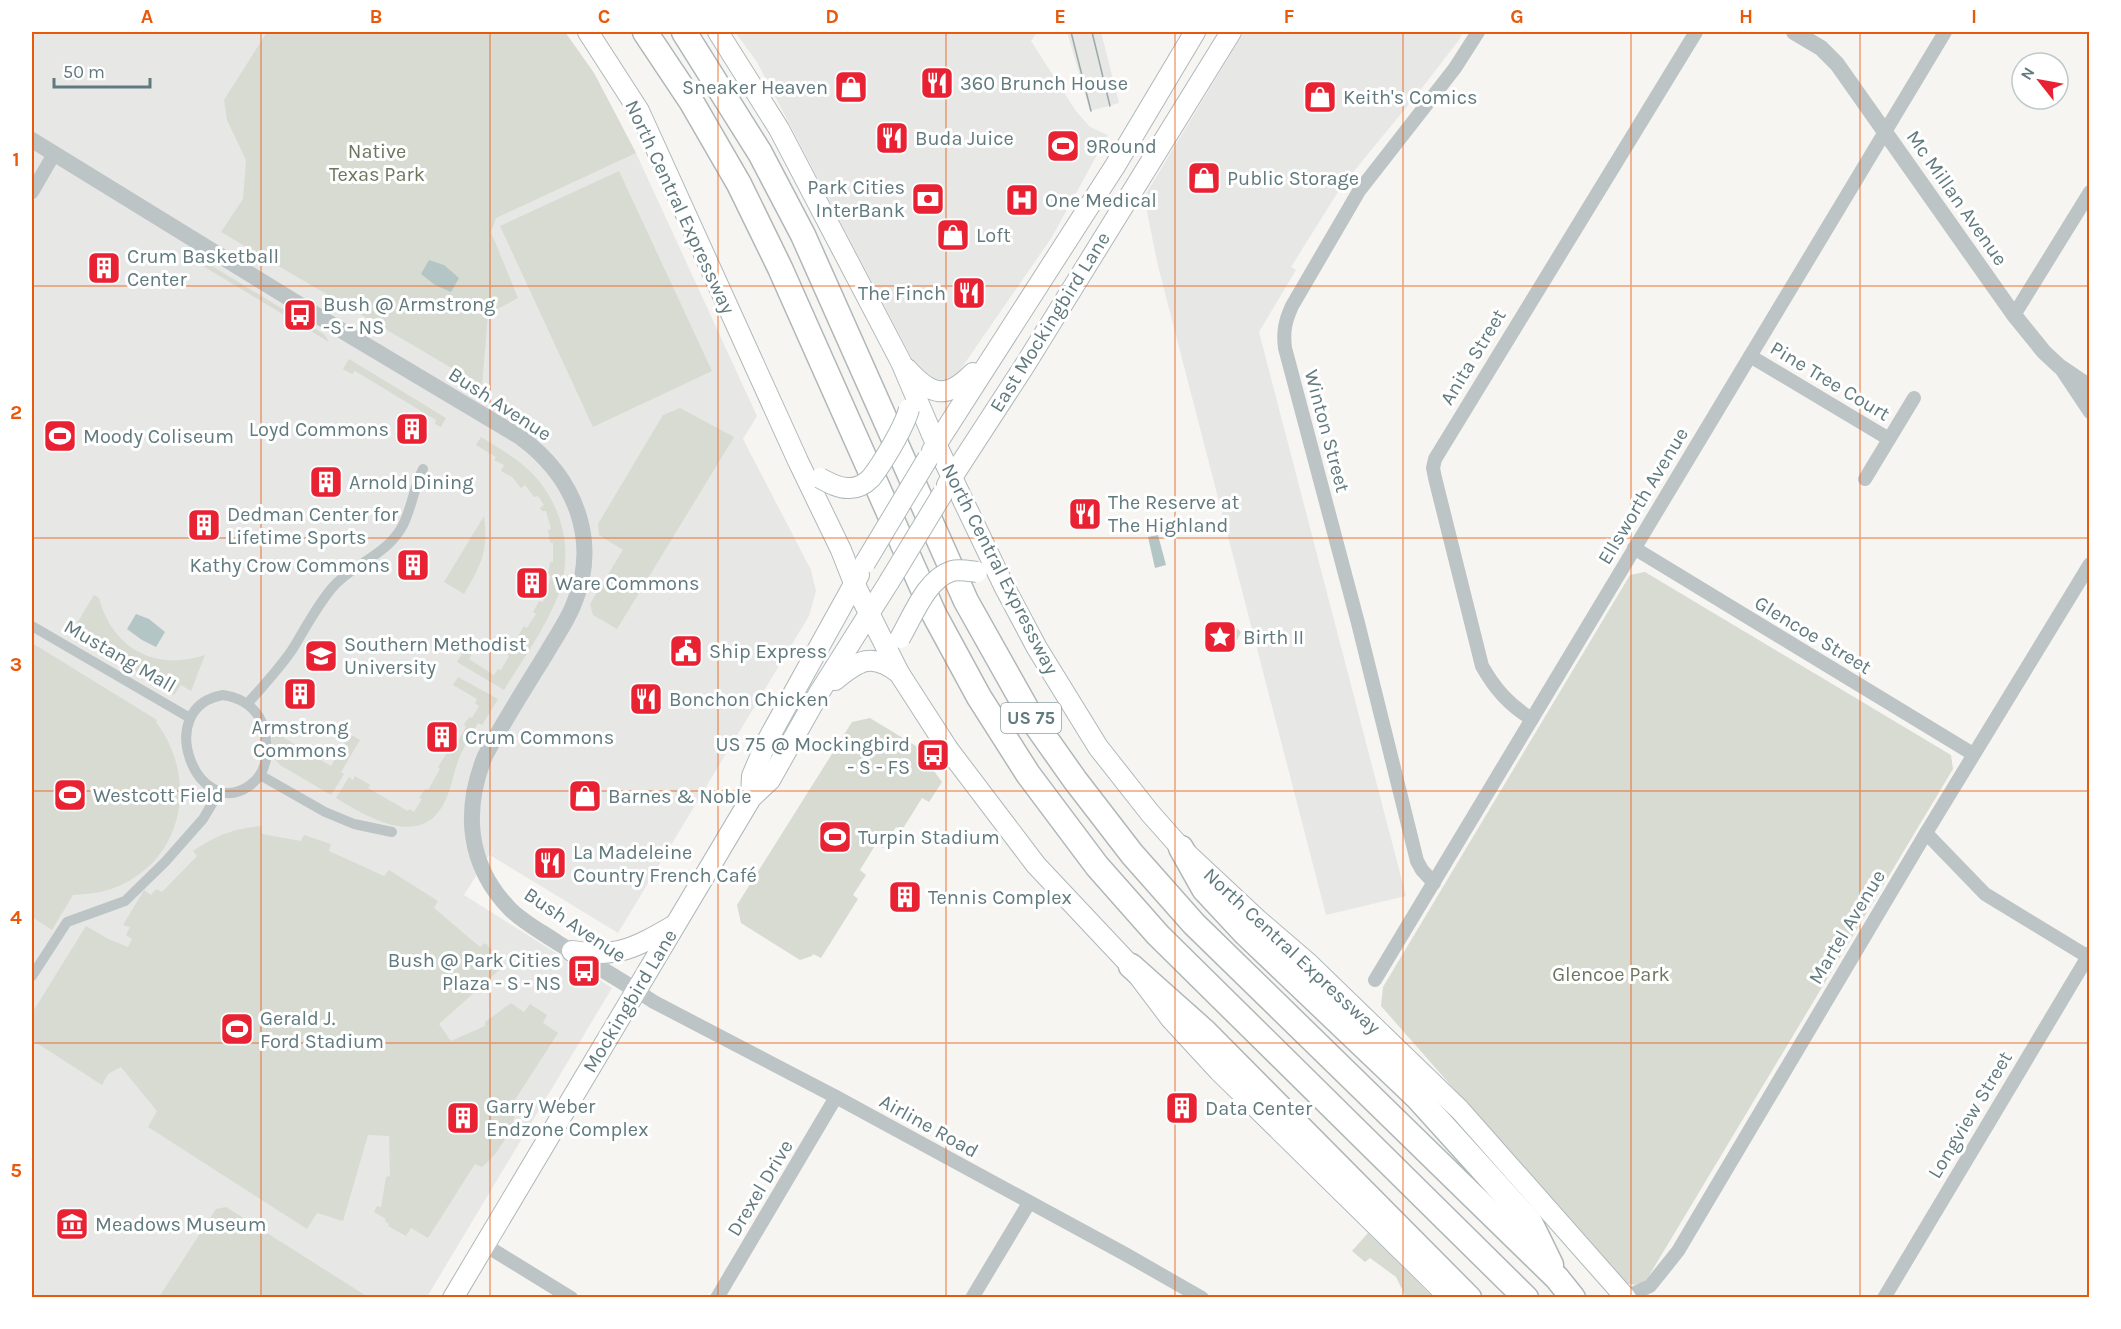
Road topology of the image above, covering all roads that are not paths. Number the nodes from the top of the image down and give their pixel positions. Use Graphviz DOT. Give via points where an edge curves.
graph roads {
  1 [pos="588,32"];
  2 [pos="645,32"];
  3 [pos="684,32"];
  4 [pos="718,32"];
  5 [pos="1195,32"];
  6 [pos="1231,32"];
  7 [pos="1478,32"];
  8 [pos="1696,32"];
  9 [pos="1794,32"];
  10 [pos="1945,32"];
  11 [pos="1161,88"];
  12 [pos="1187,103"];
  13 [pos="1884,132"];
  14 [pos="32,140"];
  15 [pos="54,154"];
  16 [pos="32,192"];
  17 [pos="2090,192"];
  18 [pos="1060,253"];
  19 [pos="1085,267"];
  20 [pos="2014,315"];
  21 [pos="997,347"];
  22 [pos="1750,356"];
  23 [pos="901,362"];
  24 [pos="2059,366"];
  25 [pos="2090,387"];
  26 [pos="1914,398"];
  27 [pos="911,402"];
  28 [pos="2087,408"];
  29 [pos="1889,439"];
  30 [pos="932,451"];
  31 [pos="798,460"];
  32 [pos="423,469"];
  33 [pos="1865,479"];
  34 [pos="947,484"];
  35 [pos="1634,549"];
  36 [pos="2090,564"];
  37 [pos="854,583"];
  38 [pos="1004,586"];
  39 [pos="870,613"];
  40 [pos="32,626"];
  41 [pos="899,673"];
  42 [pos="819,693"];
  43 [pos="248,703"];
  44 [pos="190,718"];
  45 [pos="1532,719"];
  46 [pos="1973,754"];
  47 [pos="260,775"];
  48 [pos="219,792"];
  49 [pos="751,798"];
  50 [pos="392,832"];
  51 [pos="1926,833"];
  52 [pos="1180,848"];
  53 [pos="1434,883"];
  54 [pos="675,925"];
  55 [pos="573,951"];
  56 [pos="2089,956"];
  57 [pos="1131,966"];
  58 [pos="32,976"];
  59 [pos="1375,980"];
  60 [pos="636,991"];
  61 [pos="836,1097"];
  62 [pos="1029,1203"];
  63 [pos="485,1245"];
  64 [pos="1557,1278"];
  65 [pos="1626,1297"];
  66 [pos="453,1298"];
  67 [pos="571,1298"];
  68 [pos="717,1298"];
  69 [pos="972,1298"];
  70 [pos="1202,1298"];
  71 [pos="1450,1298"];
  72 [pos="1469,1298"];
  73 [pos="1526,1298"];
  74 [pos="1573,1298"];
  75 [pos="1884,1298"];
  1 -- 31 [label="main road, North Central Expressway" via="639,111"];
  2 -- 73 [label="highway, US 75" via="697,111 760,226 941,628 979,697 1041,793 1158,935"];
  3 -- 64 [label="highway, North Central Expressway / US 75" via="760,153 803,236 966,601 1034,722 1132,854 1194,924"];
  4 -- 23 [label="main road, North Central Expressway" via="778,129"];
  5 -- 11 [label="main road, East Mockingbird Lane"];
  6 -- 12 [label="main road, East Mockingbird Lane"];
  7 -- 53 [label="street, Winton Street" via="1455,68 1359,191 1292,306 1283,333 1418,861"];
  8 -- 45 [label="street, Anita Street" via="1435,459 1435,478 1482,666 1506,700"];
  9 -- 13 [label="street, Mc Millan Avenue" via="1830,56"];
  10 -- 13 [label="street, Ellsworth Avenue"];
  11 -- 12 [label="main road"];
  11 -- 18 [label="main road, East Mockingbird Lane"];
  12 -- 19 [label="main road, East Mockingbird Lane"];
  13 -- 20 [label="street, Mc Millan Avenue"];
  13 -- 22 [label="street, Ellsworth Avenue"];
  14 -- 15 [label="street, Bush Avenue"];
  15 -- 16 [label="street"];
  15 -- 55 [label="street, Bush Avenue" via="520,437 536,448 562,479 578,511 582,531 584,561 578,593 565,622 485,756 475,779 471,816 480,864 499,896 530,925"];
  17 -- 20 [label="street"];
  18 -- 19 [label="main road"];
  18 -- 21 [label="main road, East Mockingbird Lane"];
  19 -- 34 [label="main road, East Mockingbird Lane"];
  20 -- 24 [label="street, Mc Millan Avenue"];
  21 -- 23 [label="main road" via="961,385 947,392 936,392 920,384"];
  21 -- 30 [label="main road, East Mockingbird Lane"];
  22 -- 29 [label="street, Pine Tree Court"];
  22 -- 35 [label="street, Ellsworth Avenue"];
  23 -- 27 [label="main road, North Central Expressway"];
  24 -- 25 [label="street, Mc Millan Avenue"];
  24 -- 28 [label="street"];
  26 -- 29 [label="street, Pine Tree Court"];
  27 -- 30 [label="main road, North Central Expressway"];
  27 -- 31 [label="main road, bridge" via="898,434 861,486 850,489 834,485"];
  29 -- 33 [label="street, Pine Tree Court"];
  30 -- 34 [label="main road, North Central Expressway"];
  30 -- 37 [label="main road, East Mockingbird Lane, bridge"];
  31 -- 37 [label="main road, North Central Expressway"];
  32 -- 43 [label="street" via="403,525 393,540 333,587 282,664"];
  34 -- 38 [label="main road, North Central Expressway"];
  34 -- 39 [label="main road, East Mockingbird Lane, bridge"];
  35 -- 45 [label="street, Ellsworth Avenue"];
  35 -- 46 [label="street, Glencoe Street"];
  36 -- 46 [label="street, Martel Avenue"];
  37 -- 39 [label="main road, North Central Expressway"];
  37 -- 49 [label="main road, Mockingbird Lane" via="767,741 752,776"];
  38 -- 41 [label="main road, bridge" via="976,572 955,570 941,576 930,586 900,638"];
  38 -- 52 [label="main road, North Central Expressway" via="1098,747"];
  39 -- 41 [label="main road, North Central Expressway"];
  39 -- 42 [label="main road, Mockingbird Lane"];
  40 -- 44 [label="street, Mustang Mall"];
  41 -- 42 [label="main road" via="885,663 853,664"];
  41 -- 57 [label="main road, North Central Expressway" via="948,749 1036,865"];
  42 -- 49 [label="main road, Mockingbird Lane" via="770,780"];
  43 -- 44 [label="street" via="223,694 210,697"];
  43 -- 47 [label="street" via="257,712 266,736 265,763"];
  44 -- 48 [label="street" via="186,745 191,762 205,783"];
  45 -- 53 [label="street, Ellsworth Avenue"];
  46 -- 51 [label="street, Martel Avenue"];
  47 -- 48 [label="street" via="239,792"];
  47 -- 50 [label="street" via="325,812 354,824"];
  48 -- 58 [label="street" via="195,828 125,901 67,922"];
  49 -- 54 [label="main road, Mockingbird Lane"];
  51 -- 56 [label="street" via="1985,894"];
  51 -- 65 [label="street, Martel Avenue" via="1678,1251 1650,1286"];
  52 -- 64 [label="highway" via="1204,889 1224,911 1417,1097 1530,1222"];
  52 -- 65 [label="main road, North Central Expressway" via="1307,962 1460,1110"];
  53 -- 59 [label="street, Ellsworth Avenue"];
  54 -- 55 [label="main road" via="650,940 615,953"];
  54 -- 60 [label="main road, Mockingbird Lane"];
  55 -- 60 [label="street, Bush Avenue"];
  56 -- 75 [label="street, Longview Street"];
  57 -- 71 [label="main road, North Central Expressway" via="1171,1019 1220,1071"];
  57 -- 72 [label="highway" via="1204,1031"];
  60 -- 61 [label="street, Airline Road"];
  60 -- 63 [label="main road, Mockingbird Lane"];
  61 -- 62 [label="street, Airline Road"];
  61 -- 68 [label="street, Drexel Drive"];
  62 -- 69 [label="street"];
  62 -- 70 [label="street, Airline Road"];
  63 -- 66 [label="main road, Mockingbird Lane"];
  63 -- 67 [label="street"];
  64 -- 74 [label="highway, North Central Expressway / US 75"];
}
